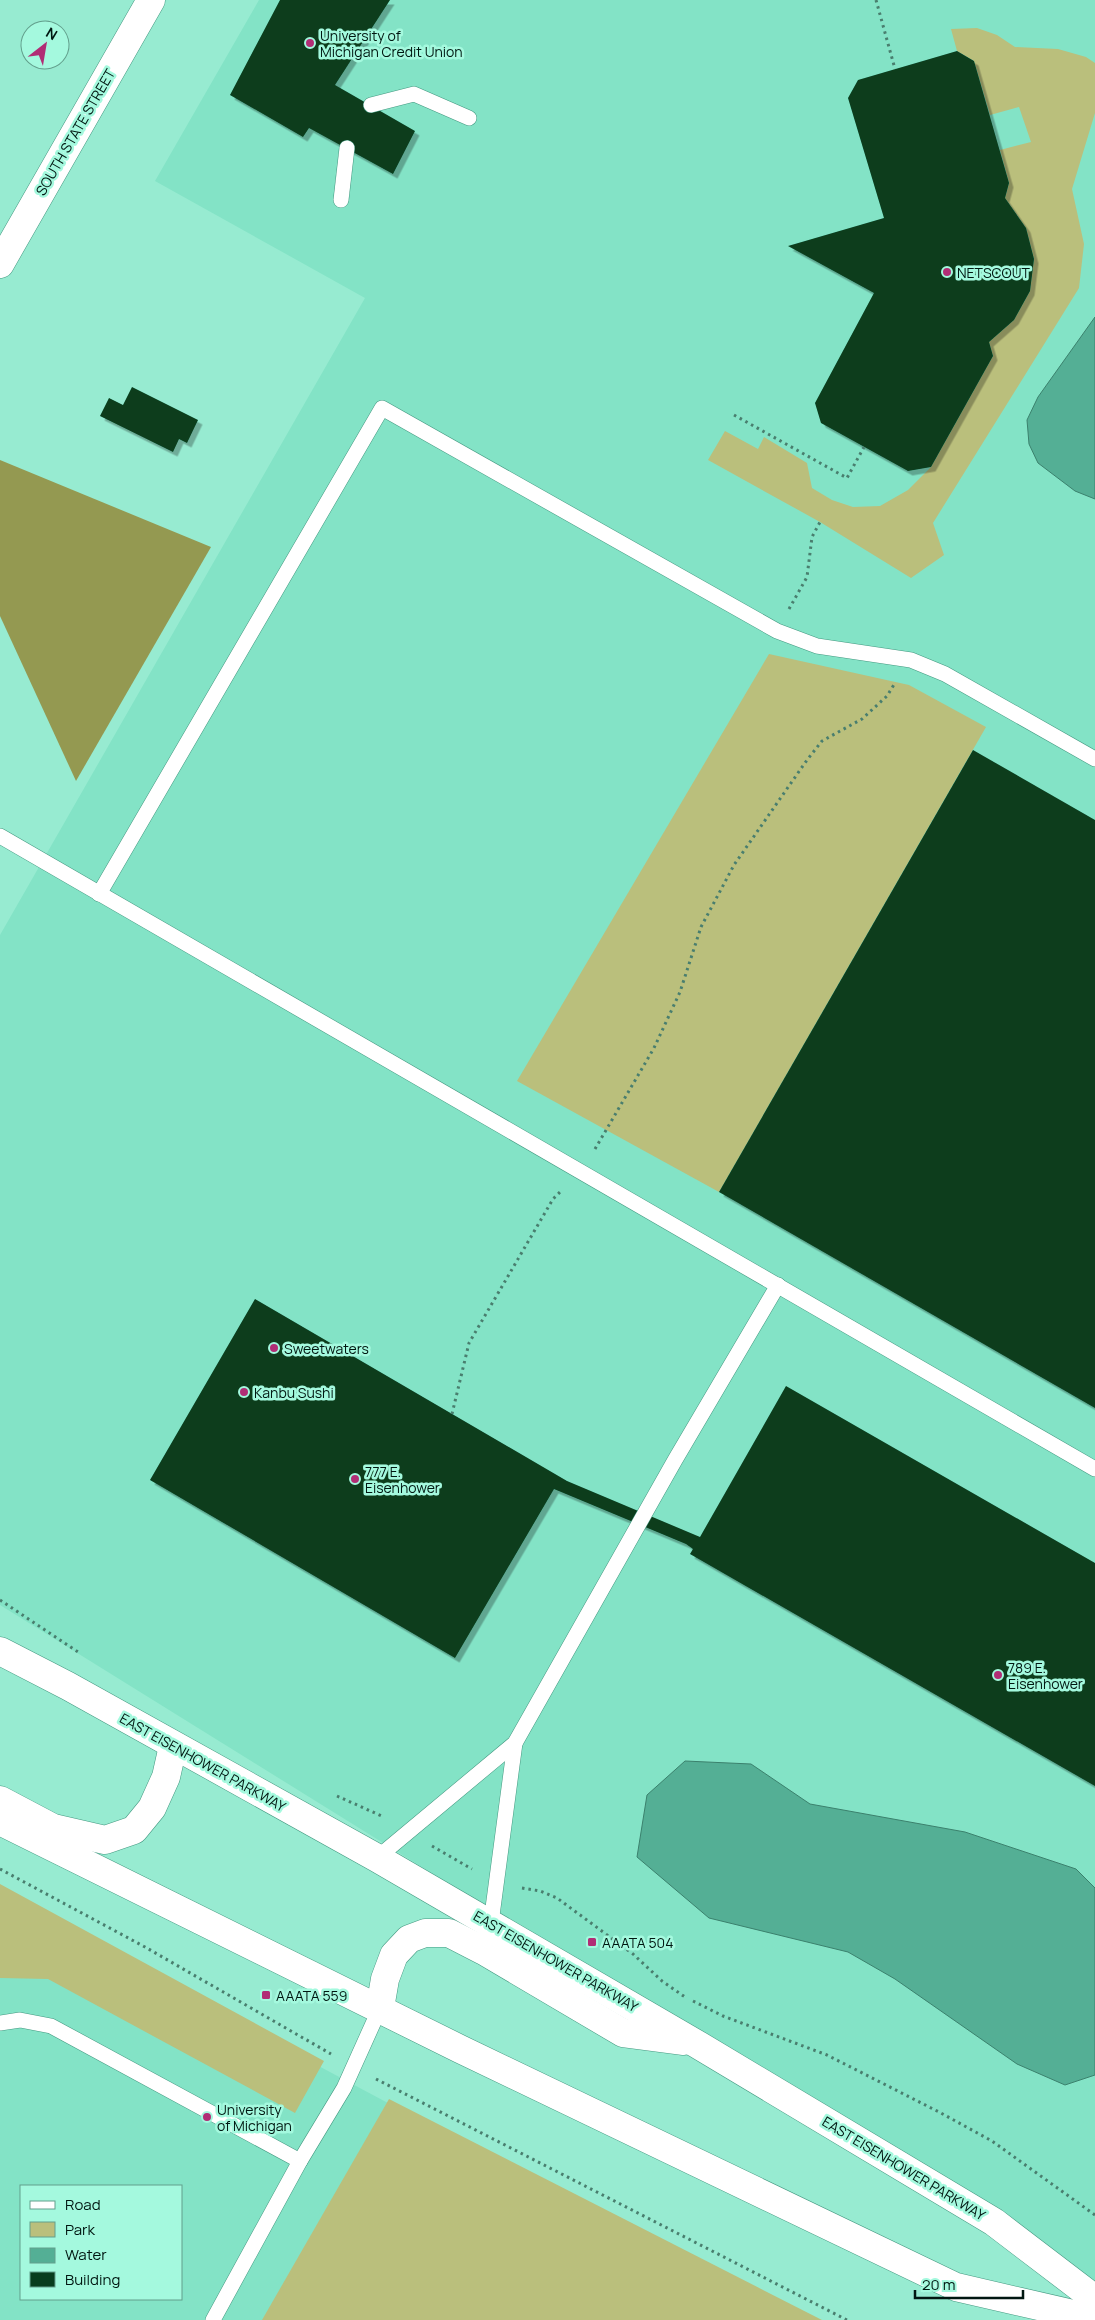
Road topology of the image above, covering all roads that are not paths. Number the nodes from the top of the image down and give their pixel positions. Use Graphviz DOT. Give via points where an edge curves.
graph roads {
  1 [pos="151,0"];
  2 [pos="371,105"];
  3 [pos="469,118"];
  4 [pos="347,148"];
  5 [pos="341,200"];
  6 [pos="0,264"];
  7 [pos="1095,759"];
  8 [pos="0,836"];
  9 [pos="99,894"];
  10 [pos="778,1285"];
  11 [pos="1095,1469"];
  12 [pos="0,1651"];
  13 [pos="0,1670"];
  14 [pos="68,1686"];
  15 [pos="515,1744"];
  16 [pos="173,1746"];
  17 [pos="0,1800"];
  18 [pos="0,1821"];
  19 [pos="376,1858"];
  20 [pos="492,1923"];
  21 [pos="380,2008"];
  22 [pos="0,2023"];
  23 [pos="695,2043"];
  24 [pos="300,2161"];
  25 [pos="1095,2300"];
  26 [pos="1095,2319"];
  27 [pos="213,2320"];
  1 -- 6 [label="main road, SOUTH STATE STREET"];
  2 -- 3 [label="lane" via="414,94"];
  4 -- 5 [label="lane"];
  7 -- 9 [label="lane" via="944,674 911,660 818,646 777,631 382,408"];
  8 -- 9 [label="lane"];
  9 -- 10 [label="lane"];
  10 -- 11 [label="lane"];
  10 -- 15 [label="lane"];
  12 -- 14 [label="main road, EAST EISENHOWER PARKWAY"];
  13 -- 14 [label="main road"];
  14 -- 16 [label="main road, EAST EISENHOWER PARKWAY"];
  15 -- 19 [label="lane"];
  15 -- 20 [label="lane"];
  16 -- 17 [label="main road" via="166,1777 152,1808 134,1830 105,1840 53,1828"];
  16 -- 19 [label="main road, EAST EISENHOWER PARKWAY"];
  18 -- 21 [label="main road"];
  19 -- 20 [label="main road, EAST EISENHOWER PARKWAY"];
  20 -- 23 [label="main road, EAST EISENHOWER PARKWAY"];
  21 -- 23 [label="main road" via="384,1979 394,1955 409,1939 424,1933 449,1933 623,2033"];
  21 -- 24 [label="lane" via="344,2088"];
  21 -- 26 [label="main road" via="956,2287"];
  22 -- 24 [label="lane" via="20,2020 52,2026"];
  23 -- 25 [label="main road, EAST EISENHOWER PARKWAY" via="994,2222"];
  24 -- 27 [label="lane"];
}
